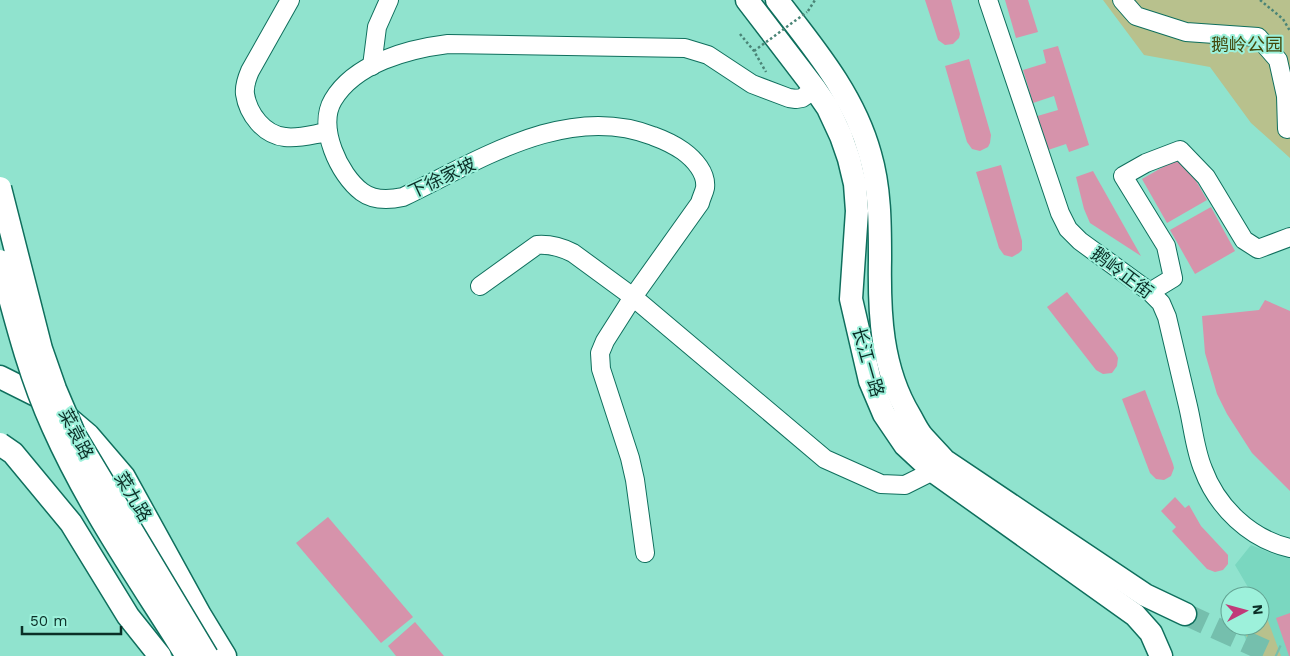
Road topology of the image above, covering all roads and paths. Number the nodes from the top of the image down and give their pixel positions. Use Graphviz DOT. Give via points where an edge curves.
graph roads {
  1 [pos="290,0"];
  2 [pos="389,0"];
  3 [pos="747,0"];
  4 [pos="777,0"];
  5 [pos="815,0"];
  6 [pos="988,0"];
  7 [pos="1122,0"];
  8 [pos="1260,0"];
  9 [pos="1290,30"];
  10 [pos="740,34"];
  11 [pos="754,52"];
  12 [pos="1284,59"];
  13 [pos="372,66"];
  14 [pos="767,74"];
  15 [pos="816,89"];
  16 [pos="1287,129"];
  17 [pos="328,132"];
  18 [pos="0,188"];
  19 [pos="1290,237"];
  20 [pos="0,261"];
  21 [pos="480,286"];
  22 [pos="1150,292"];
  23 [pos="633,297"];
  24 [pos="0,377"];
  25 [pos="0,444"];
  26 [pos="933,471"];
  27 [pos="1290,548"];
  28 [pos="644,552"];
  29 [pos="200,615"];
  30 [pos="1151,633"];
  31 [pos="142,656"];
  32 [pos="160,656"];
  33 [pos="187,656"];
  34 [pos="207,656"];
  35 [pos="224,656"];
  36 [pos="1161,656"];
  1 -- 17 [label="street" via="250,71 245,92 248,104 253,116 272,134 296,137"];
  2 -- 13 [label="street" via="377,27"];
  3 -- 15 [label="main road, 长江一路"];
  4 -- 30 [label="main road, 长江一路" via="846,95 870,154 880,212 880,313 890,373 902,403 921,434 945,461 1145,595 1185,614 1158,614 1153,618"];
  5 -- 11 [label="path, bridge" via="807,12"];
  6 -- 22 [label="street, 鹅岭正街" via="1068,229"];
  7 -- 12 [label="street" via="1136,16 1186,32 1258,37"];
  8 -- 9 [label="path" via="1283,19"];
  10 -- 11 [label="path"];
  11 -- 14 [label="path"];
  12 -- 16 [label="street"];
  13 -- 15 [label="street, 下徐家坡" via="413,51 448,44 685,48 708,54 752,84 789,98 802,98"];
  13 -- 17 [label="street, 下徐家坡" via="342,88 332,101"];
  15 -- 26 [label="main road, 长江一路" via="841,136 855,184 857,211 851,299 870,381 884,414 905,445"];
  17 -- 23 [label="street, 下徐家坡" via="332,150 351,182 363,192 389,200 403,197 509,146 566,128 620,126 674,144 692,157 702,173 705,188 700,203"];
  18 -- 34 [label="main road, 菜袁路, bridge" via="41,349 75,436"];
  19 -- 22 [label="street" via="1258,249 1244,240 1206,177 1180,150 1171,153 1123,176 1166,246 1173,278"];
  20 -- 33 [label="main road, 菜袁路, bridge" via="37,389 67,457"];
  21 -- 23 [label="street" via="537,244 548,244 573,253"];
  22 -- 27 [label="street, 鹅岭正街" via="1161,303 1167,317 1203,469 1216,494 1234,518 1253,533"];
  23 -- 26 [label="street" via="825,459 881,484 905,485"];
  23 -- 28 [label="street, 下徐家坡" via="600,353 601,369 635,480"];
  24 -- 29 [label="main road, 菜九路, bridge" via="48,401 88,435 124,478"];
  25 -- 32 [label="main road, bridge" via="13,453 71,523 128,616"];
  26 -- 30 [label="main road, 长江一路" via="1118,602"];
  29 -- 31 [label="street"];
  29 -- 35 [label="main road, 菜九路"];
  30 -- 36 [label="main road, 长江一路"];
}
